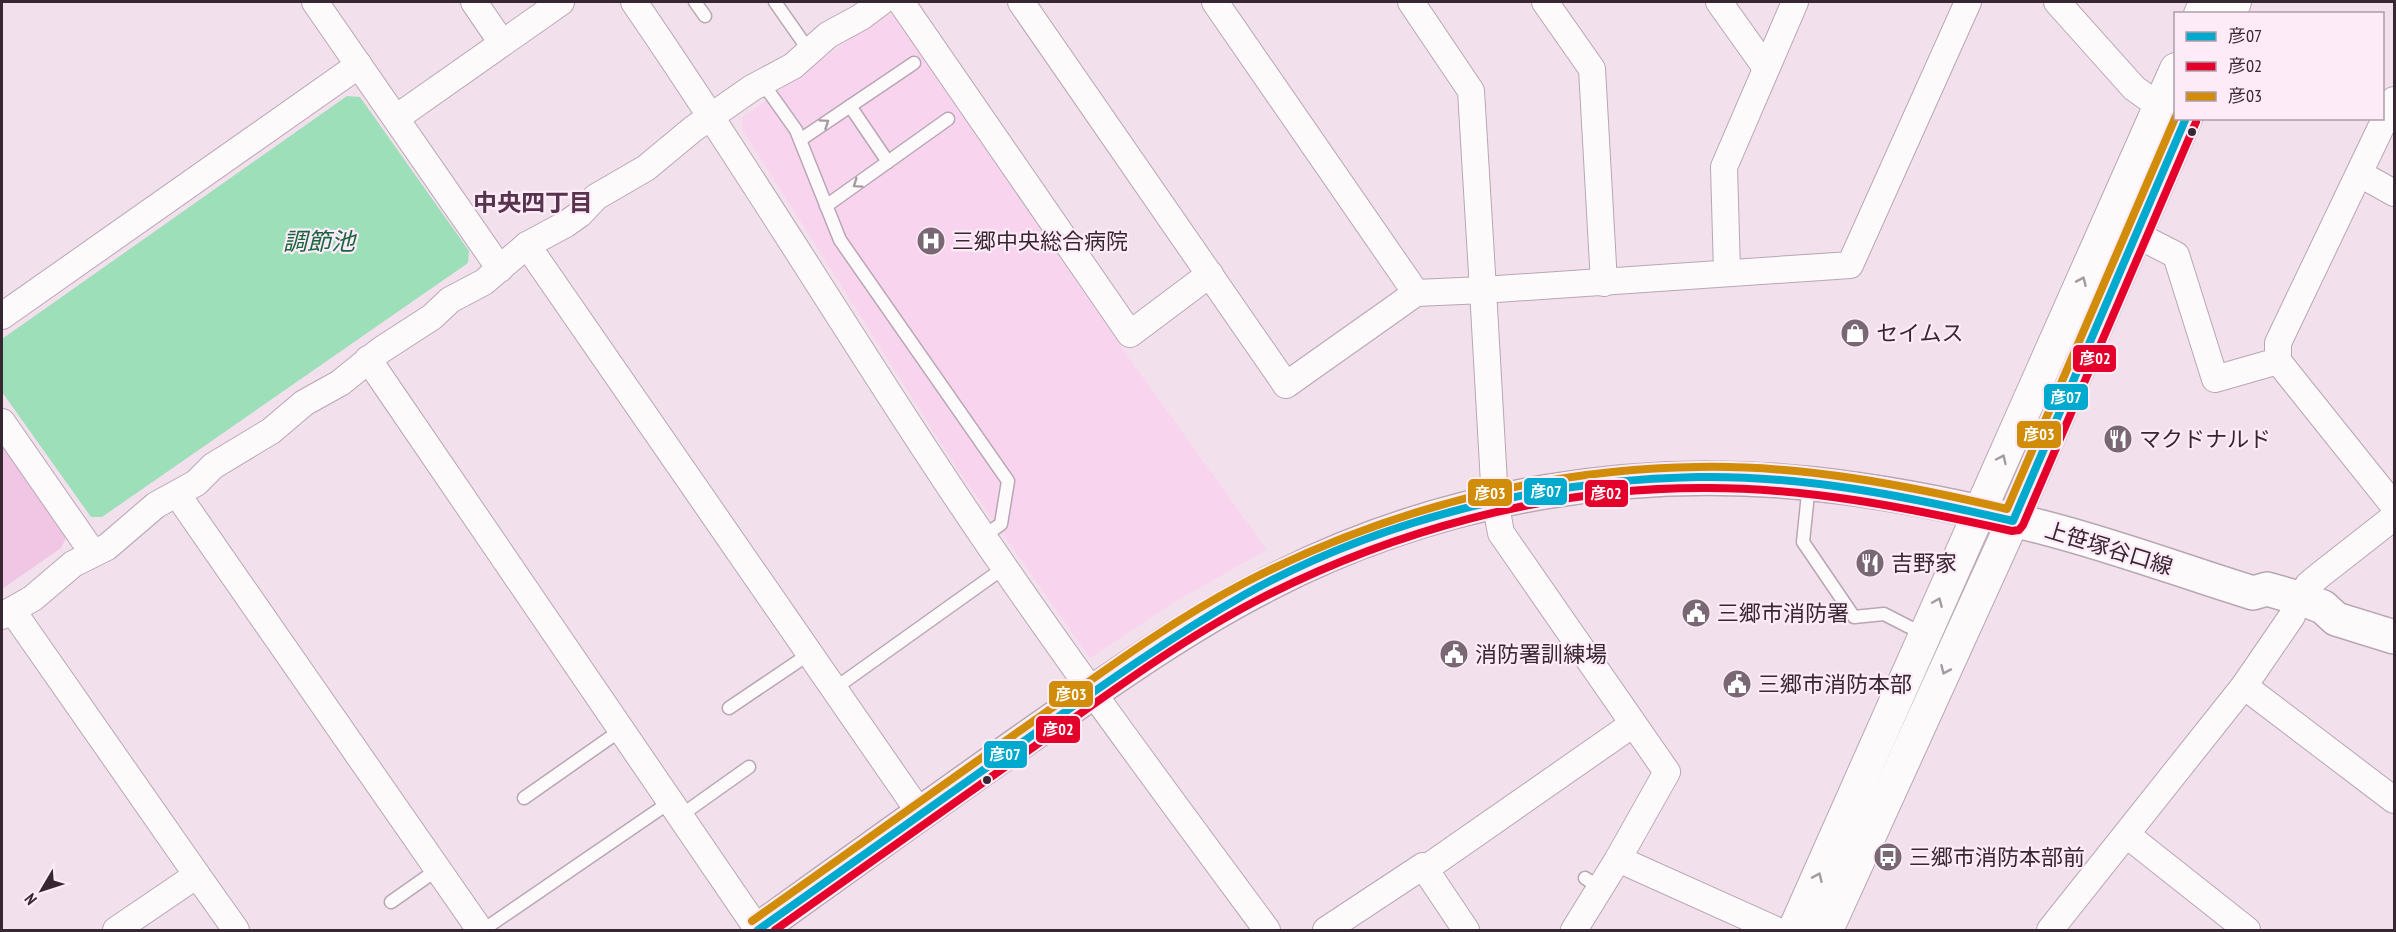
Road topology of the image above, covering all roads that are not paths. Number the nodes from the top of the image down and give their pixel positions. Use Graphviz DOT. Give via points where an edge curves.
graph roads {
  1 [pos="315,2"];
  2 [pos="474,2"];
  3 [pos="561,2"];
  4 [pos="634,2"];
  5 [pos="694,2"];
  6 [pos="775,2"];
  7 [pos="881,2"];
  8 [pos="901,2"];
  9 [pos="1021,2"];
  10 [pos="1215,2"];
  11 [pos="1411,2"];
  12 [pos="1545,2"];
  13 [pos="1719,2"];
  14 [pos="1795,2"];
  15 [pos="1968,2"];
  16 [pos="2057,2"];
  17 [pos="705,16"];
  18 [pos="502,43"];
  19 [pos="810,52"];
  20 [pos="914,63"];
  21 [pos="359,64"];
  22 [pos="1766,68"];
  23 [pos="762,82"];
  24 [pos="2174,83"];
  25 [pos="2394,100"];
  26 [pos="850,106"];
  27 [pos="2172,112"];
  28 [pos="712,116"];
  29 [pos="396,118"];
  30 [pos="948,119"];
  31 [pos="800,140"];
  32 [pos="888,162"];
  33 [pos="2360,174"];
  34 [pos="2394,193"];
  35 [pos="826,206"];
  36 [pos="2137,235"];
  37 [pos="527,245"];
  38 [pos="500,269"];
  39 [pos="1727,272"];
  40 [pos="1210,274"];
  41 [pos="1604,283"];
  42 [pos="1483,290"];
  43 [pos="1416,292"];
  44 [pos="2,316"];
  45 [pos="368,359"];
  46 [pos="2278,361"];
  47 [pos="2,422"];
  48 [pos="1809,484"];
  49 [pos="177,494"];
  50 [pos="1495,501"];
  51 [pos="2394,506"];
  52 [pos="1977,512"];
  53 [pos="2394,517"];
  54 [pos="2013,521"];
  55 [pos="984,536"];
  56 [pos="93,553"];
  57 [pos="1005,567"];
  58 [pos="2297,608"];
  59 [pos="7,613"];
  60 [pos="1924,634"];
  61 [pos="2394,637"];
  62 [pos="809,654"];
  63 [pos="2244,686"];
  64 [pos="834,689"];
  65 [pos="1092,693"];
  66 [pos="729,708"];
  67 [pos="1634,724"];
  68 [pos="621,730"];
  69 [pos="749,767"];
  70 [pos="524,798"];
  71 [pos="2394,800"];
  72 [pos="675,809"];
  73 [pos="920,813"];
  74 [pos="2127,835"];
  75 [pos="1618,859"];
  76 [pos="438,869"];
  77 [pos="1425,869"];
  78 [pos="197,875"];
  79 [pos="391,902"];
  80 [pos="116,930"];
  81 [pos="236,930"];
  82 [pos="481,930"];
  83 [pos="758,930"];
  84 [pos="1266,930"];
  85 [pos="1326,930"];
  86 [pos="1465,930"];
  87 [pos="1574,930"];
  88 [pos="1776,930"];
  89 [pos="1794,930"];
  90 [pos="1827,930"];
  91 [pos="2050,930"];
  92 [pos="2247,930"];
  1 -- 21 [label="street"];
  2 -- 18 [label="street"];
  3 -- 18 [label="street"];
  4 -- 28 [label="street"];
  5 -- 17 [label="lane"];
  6 -- 19 [label="lane"];
  7 -- 19 [label="street" via="828,35"];
  8 -- 40 [label="street" via="1130,334"];
  9 -- 40 [label="street"];
  10 -- 43 [label="street"];
  11 -- 42 [label="street" via="1472,91"];
  12 -- 41 [label="street" via="1592,69"];
  13 -- 22 [label="street"];
  14 -- 22 [label="street"];
  15 -- 39 [label="street" via="1850,265"];
  16 -- 27 [label="street" via="2134,88"];
  18 -- 29 [label="street"];
  19 -- 23 [label="street"];
  20 -- 26 [label="lane"];
  21 -- 29 [label="street"];
  21 -- 44 [label="street"];
  22 -- 39 [label="street" via="1724,167"];
  23 -- 28 [label="street"];
  23 -- 31 [label="lane"];
  24 -- 27 [label="street"];
  25 -- 33 [label="street"];
  31 -- 26 [label="lane, one-way"];
  26 -- 32 [label="lane"];
  27 -- 36 [label="street"];
  52 -- 27 [label="street, one-way"];
  28 -- 37 [label="street" via="645,168 596,197 566,224"];
  28 -- 55 [label="street"];
  29 -- 38 [label="street"];
  30 -- 32 [label="lane"];
  31 -- 35 [label="lane"];
  32 -- 35 [label="lane, one-way"];
  33 -- 34 [label="street"];
  33 -- 46 [label="street" via="2278,343"];
  35 -- 55 [label="lane" via="840,240 1008,481 1000,524"];
  36 -- 46 [label="street" via="2176,255 2215,379"];
  36 -- 54 [label="street"];
  37 -- 38 [label="street"];
  37 -- 62 [label="street"];
  38 -- 45 [label="street"];
  39 -- 41 [label="street"];
  40 -- 43 [label="street" via="1286,385"];
  41 -- 42 [label="street"];
  42 -- 43 [label="street"];
  42 -- 50 [label="street"];
  45 -- 49 [label="street" via="340,383 304,403 272,431 213,466"];
  45 -- 68 [label="street"];
  46 -- 51 [label="street"];
  47 -- 56 [label="street"];
  48 -- 50 [label="main road, 上笹塚谷口線" via="1763,479 1638,480"];
  48 -- 52 [label="main road, 上笹塚谷口線"];
  48 -- 60 [label="lane" via="1803,542 1854,616 1884,614"];
  49 -- 56 [label="street" via="156,505 107,547"];
  49 -- 76 [label="street"];
  50 -- 65 [label="main road, 上笹塚谷口線" via="1398,529 1268,584 1191,626"];
  50 -- 67 [label="street" via="1501,533"];
  52 -- 54 [label="main road, 上笹塚谷口線"];
  60 -- 52 [label="street, one-way"];
  53 -- 58 [label="street" via="2308,585"];
  54 -- 58 [label="main road, 上笹塚谷口線" via="2253,593 2262,606"];
  54 -- 90 [label="street, one-way"];
  55 -- 57 [label="street"];
  56 -- 59 [label="street"];
  57 -- 64 [label="lane"];
  57 -- 65 [label="street"];
  58 -- 61 [label="main road, 上笹塚谷口線" via="2316,624 2336,619"];
  58 -- 63 [label="street"];
  59 -- 78 [label="street"];
  89 -- 60 [label="street, one-way"];
  62 -- 64 [label="street"];
  62 -- 66 [label="lane"];
  63 -- 71 [label="street"];
  63 -- 74 [label="street"];
  64 -- 73 [label="street"];
  65 -- 73 [label="main road, 上笹塚谷口線"];
  65 -- 84 [label="street"];
  67 -- 75 [label="street" via="1667,772"];
  67 -- 77 [label="street" via="1532,803"];
  68 -- 70 [label="lane"];
  68 -- 72 [label="street"];
  69 -- 72 [label="lane"];
  72 -- 82 [label="lane"];
  72 -- 83 [label="street"];
  73 -- 83 [label="main road, 上笹塚谷口線"];
  74 -- 91 [label="street"];
  74 -- 92 [label="street"];
  75 -- 87 [label="street" via="1592,883"];
  75 -- 88 [label="street"];
  76 -- 79 [label="lane"];
  76 -- 82 [label="street"];
  77 -- 85 [label="street" via="1423,866"];
  77 -- 86 [label="street"];
  78 -- 80 [label="street"];
  78 -- 81 [label="street"];
}
